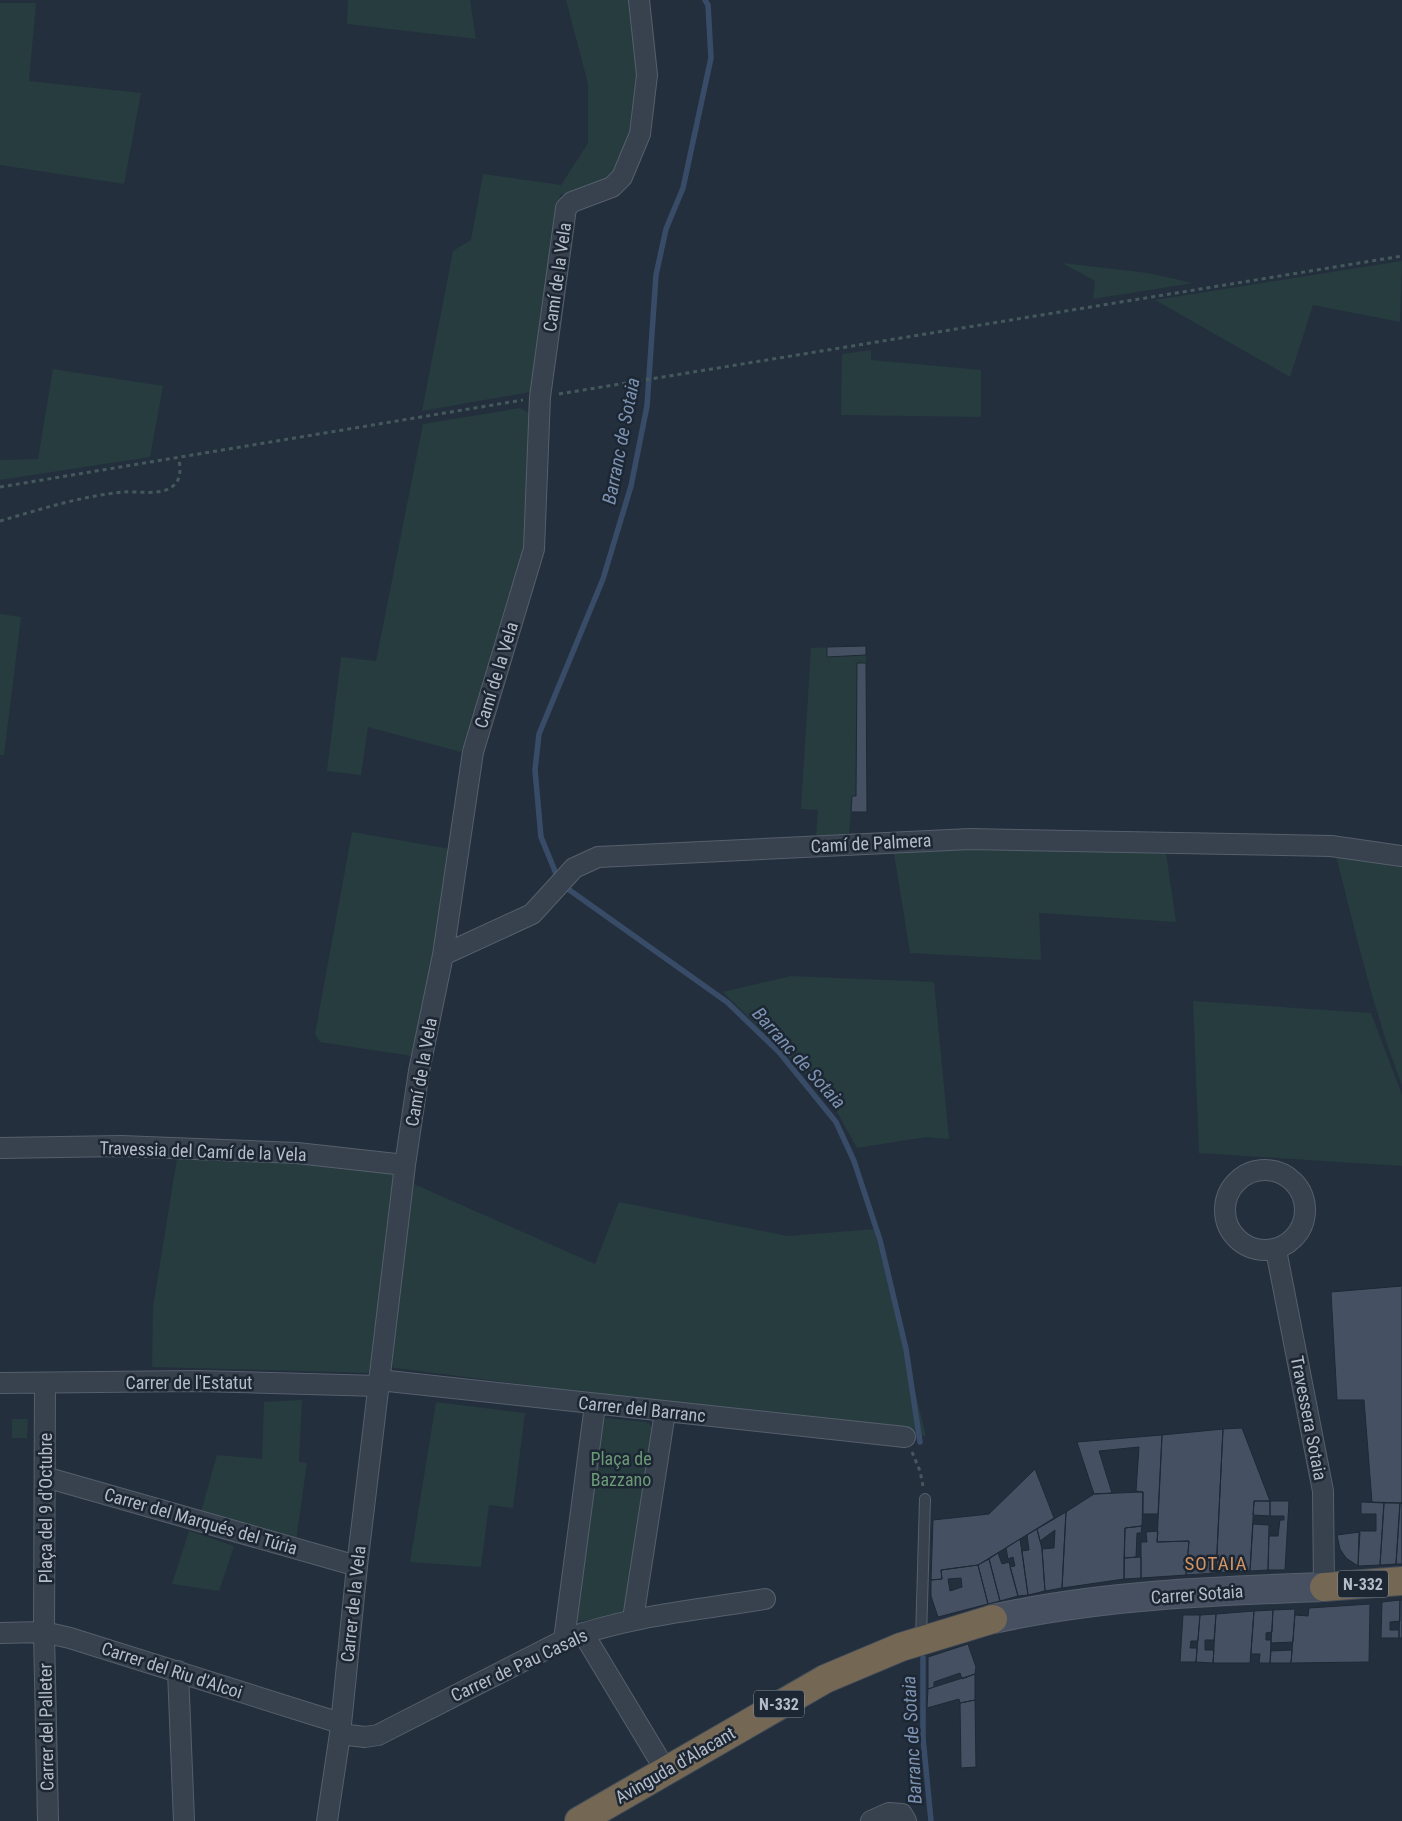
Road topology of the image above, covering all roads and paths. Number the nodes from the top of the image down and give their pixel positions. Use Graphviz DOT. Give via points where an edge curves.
graph roads {
  1 [pos="639,0"];
  2 [pos="1402,256"];
  3 [pos="540,398"];
  4 [pos="179,458"];
  5 [pos="0,487"];
  6 [pos="0,521"];
  7 [pos="1402,856"];
  8 [pos="443,954"];
  9 [pos="0,1148"];
  10 [pos="405,1166"];
  11 [pos="1276,1250"];
  12 [pos="0,1383"];
  13 [pos="45,1383"];
  14 [pos="378,1383"];
  15 [pos="595,1405"];
  16 [pos="665,1412"];
  17 [pos="905,1437"];
  18 [pos="45,1477"];
  19 [pos="925,1499"];
  20 [pos="357,1566"];
  21 [pos="1402,1581"];
  22 [pos="1324,1587"];
  23 [pos="765,1599"];
  24 [pos="633,1619"];
  25 [pos="993,1619"];
  26 [pos="44,1632"];
  27 [pos="583,1632"];
  28 [pos="0,1633"];
  29 [pos="564,1640"];
  30 [pos="921,1640"];
  31 [pos="178,1671"];
  32 [pos="340,1729"];
  33 [pos="666,1771"];
  34 [pos="903,1818"];
  35 [pos="48,1821"];
  36 [pos="184,1821"];
  37 [pos="327,1821"];
  38 [pos="579,1821"];
  39 [pos="871,1821"];
  1 -- 3 [label="street, Camí de la Vela" via="647,75 640,134 622,177 612,187 572,202 566,208"];
  2 -- 3 [label="path"];
  3 -- 4 [label="path"];
  3 -- 8 [label="street, Camí de la Vela" via="534,549 473,752"];
  4 -- 5 [label="path"];
  4 -- 6 [label="path" via="180,477 166,490 85,498"];
  7 -- 8 [label="street, Camí de Palmera" via="1331,846 970,838 598,857 574,868 532,914"];
  8 -- 10 [label="street, Camí de la Vela" via="419,1071"];
  9 -- 10 [label="street, Travessia del Camí de la Vela" via="121,1146 297,1153"];
  10 -- 14 [label="street, Camí de la Vela"];
  11 -- 11 [label="street" via="1291,1241 1300,1230 1306,1207 1302,1193 1285,1174 1265,1169 1251,1172 1230,1190 1225,1204 1226,1218 1231,1231 1247,1246"];
  11 -- 22 [label="street, Travessera Sotaia" via="1323,1491"];
  12 -- 13 [label="street, Carrer de l'Estatut"];
  13 -- 14 [label="street, Carrer de l'Estatut"];
  13 -- 18 [label="street, Plaça del 9 d'Octubre"];
  14 -- 15 [label="street, Carrer del Barranc"];
  14 -- 20 [label="street, Carrer de la Vela"];
  15 -- 16 [label="street, Carrer del Barranc"];
  15 -- 29 [label="street"];
  16 -- 17 [label="street, Carrer del Barranc"];
  16 -- 24 [label="street"];
  17 -- 19 [label="path" via="920,1471"];
  18 -- 20 [label="street, Carrer del Marqués del Túria"];
  18 -- 26 [label="street, Plaça del 9 d'Octubre"];
  19 -- 30 [label="lane"];
  20 -- 32 [label="street, Carrer de la Vela"];
  21 -- 22 [label="highway, Carrer Sotaia / N-332"];
  22 -- 25 [label="main road, Carrer Sotaia" via="1115,1599"];
  23 -- 24 [label="street, Carrer de Pau Casals"];
  24 -- 27 [label="street, Carrer de Pau Casals"];
  25 -- 30 [label="highway, Avinguda d'Alacant / N-332"];
  26 -- 28 [label="street, Carrer del Riu d'Alcoi"];
  26 -- 31 [label="street, Carrer del Riu d'Alcoi"];
  26 -- 35 [label="street, Carrer del Palleter"];
  27 -- 29 [label="street, Carrer de Pau Casals"];
  27 -- 33 [label="street"];
  29 -- 32 [label="street, Carrer de Pau Casals" via="378,1734 365,1737"];
  30 -- 33 [label="highway, Avinguda d'Alacant / N-332" via="825,1679"];
  31 -- 32 [label="street, Carrer del Riu d'Alcoi"];
  31 -- 36 [label="street"];
  32 -- 37 [label="street, Carrer de la Vela"];
  33 -- 38 [label="highway, Avinguda d'Alacant / N-332"];
  34 -- 39 [label="street" via="889,1813"];
}
